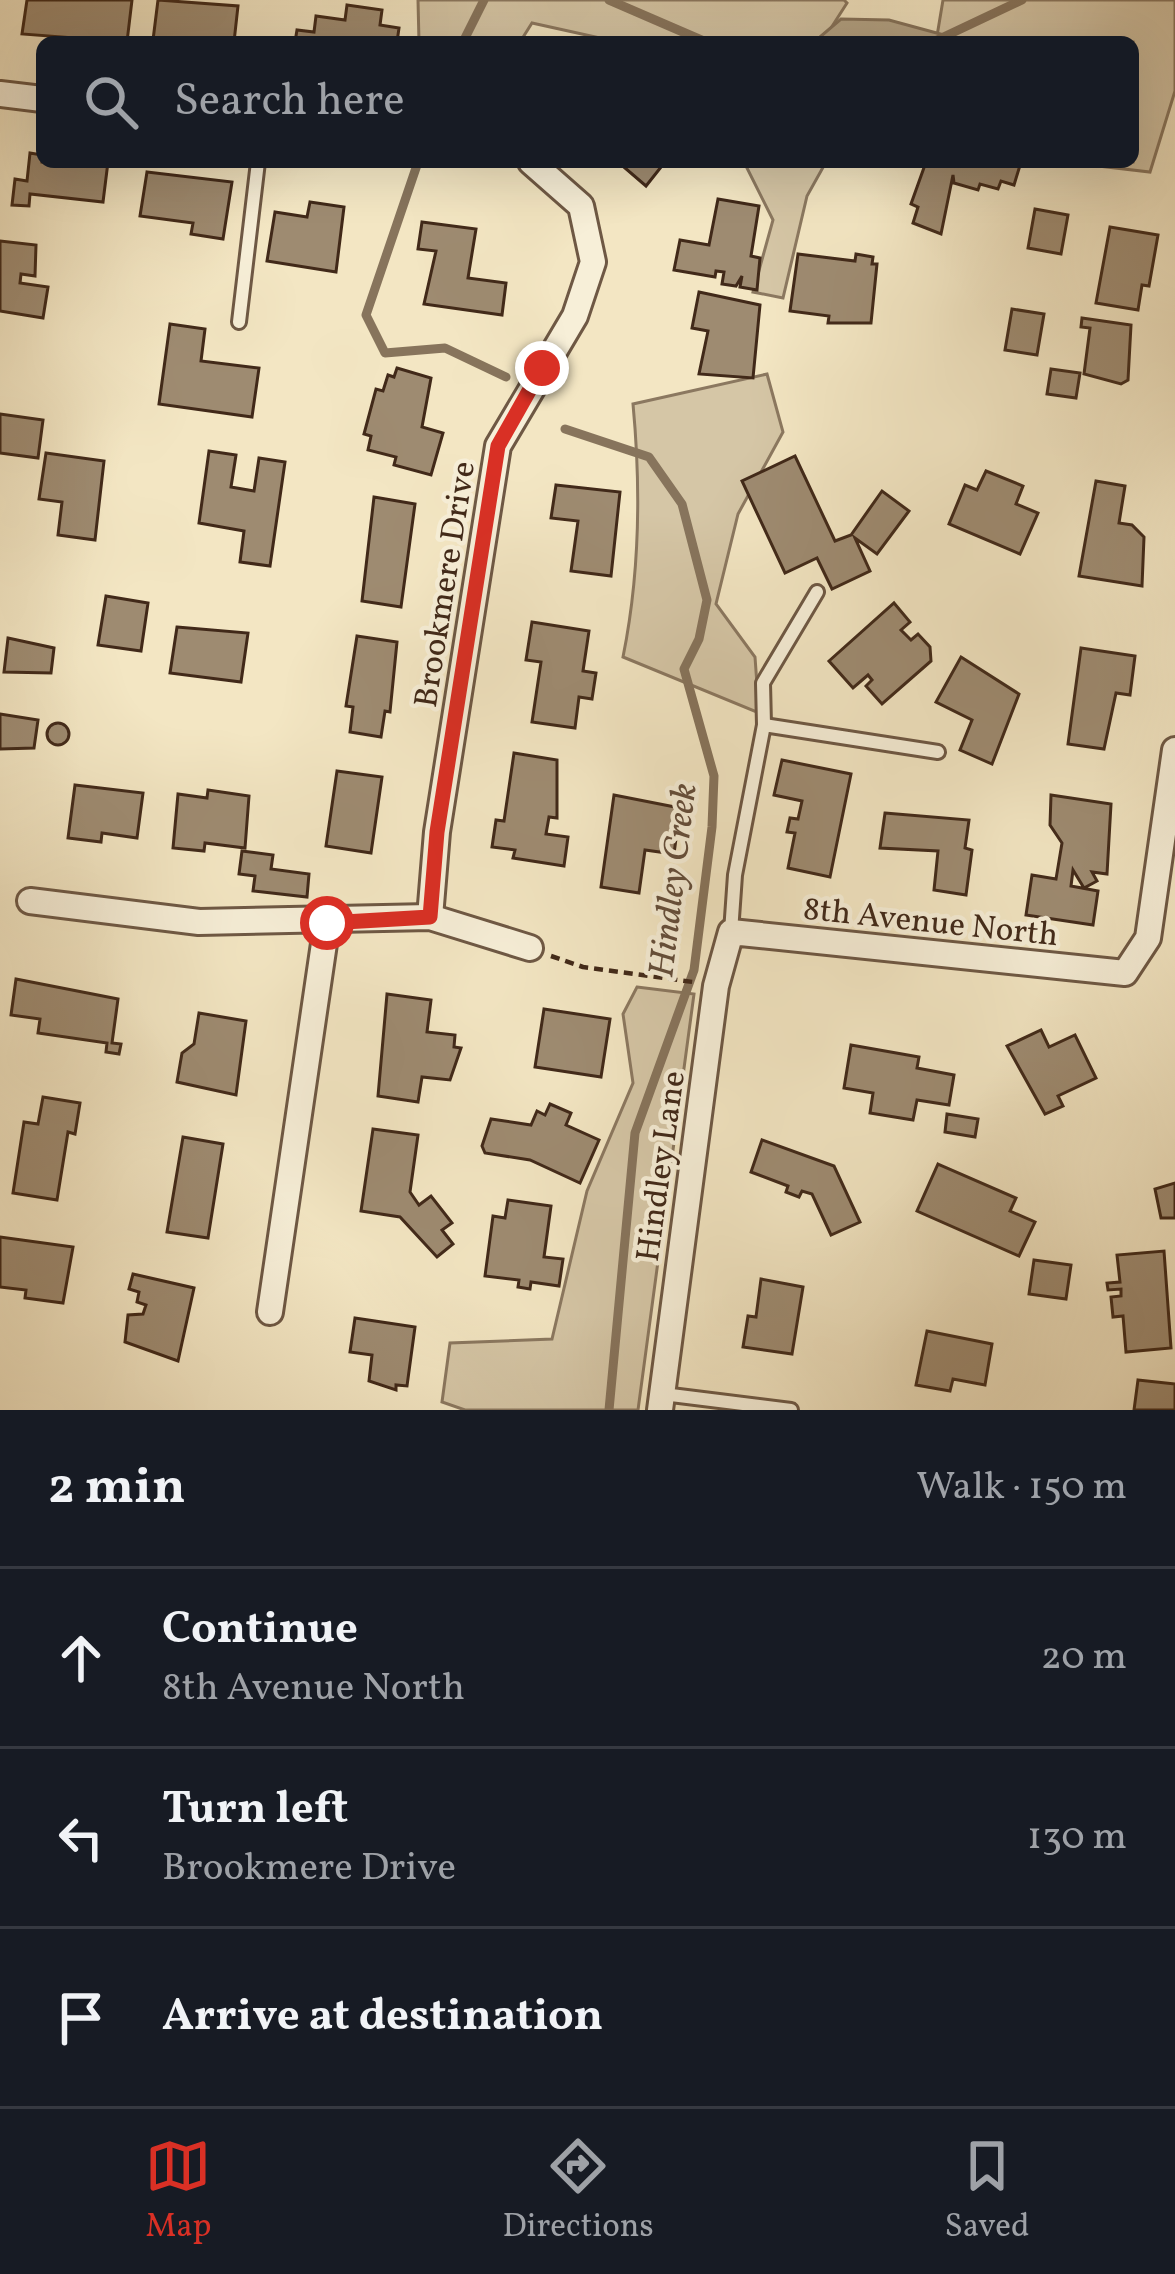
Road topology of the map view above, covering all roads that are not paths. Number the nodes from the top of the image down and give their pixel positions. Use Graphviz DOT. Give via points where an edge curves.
graph roads {
  1 [pos="0,94"];
  2 [pos="36,98"];
  3 [pos="258,168"];
  4 [pos="538,168"];
  5 [pos="239,322"];
  6 [pos="817,592"];
  7 [pos="764,725"];
  8 [pos="1175,750"];
  9 [pos="938,752"];
  10 [pos="30,901"];
  11 [pos="430,917"];
  12 [pos="327,923"];
  13 [pos="731,932"];
  14 [pos="530,948"];
  15 [pos="270,1312"];
  16 [pos="661,1402"];
  17 [pos="791,1410"];
  1 -- 2 [label="street"];
  3 -- 5 [label="lane"];
  4 -- 11 [label="street, Brookmere Drive" via="581,206 592,262 574,316 498,446"];
  6 -- 7 [label="lane" via="764,683"];
  7 -- 9 [label="lane"];
  7 -- 13 [label="lane" via="734,875"];
  8 -- 13 [label="street, 8th Avenue North" via="1148,938 1125,974"];
  10 -- 12 [label="street" via="199,922"];
  11 -- 12 [label="street"];
  11 -- 14 [label="street"];
  12 -- 15 [label="street"];
  13 -- 16 [label="street, Hindley Lane" via="716,986"];
  16 -- 17 [label="lane"];
}
